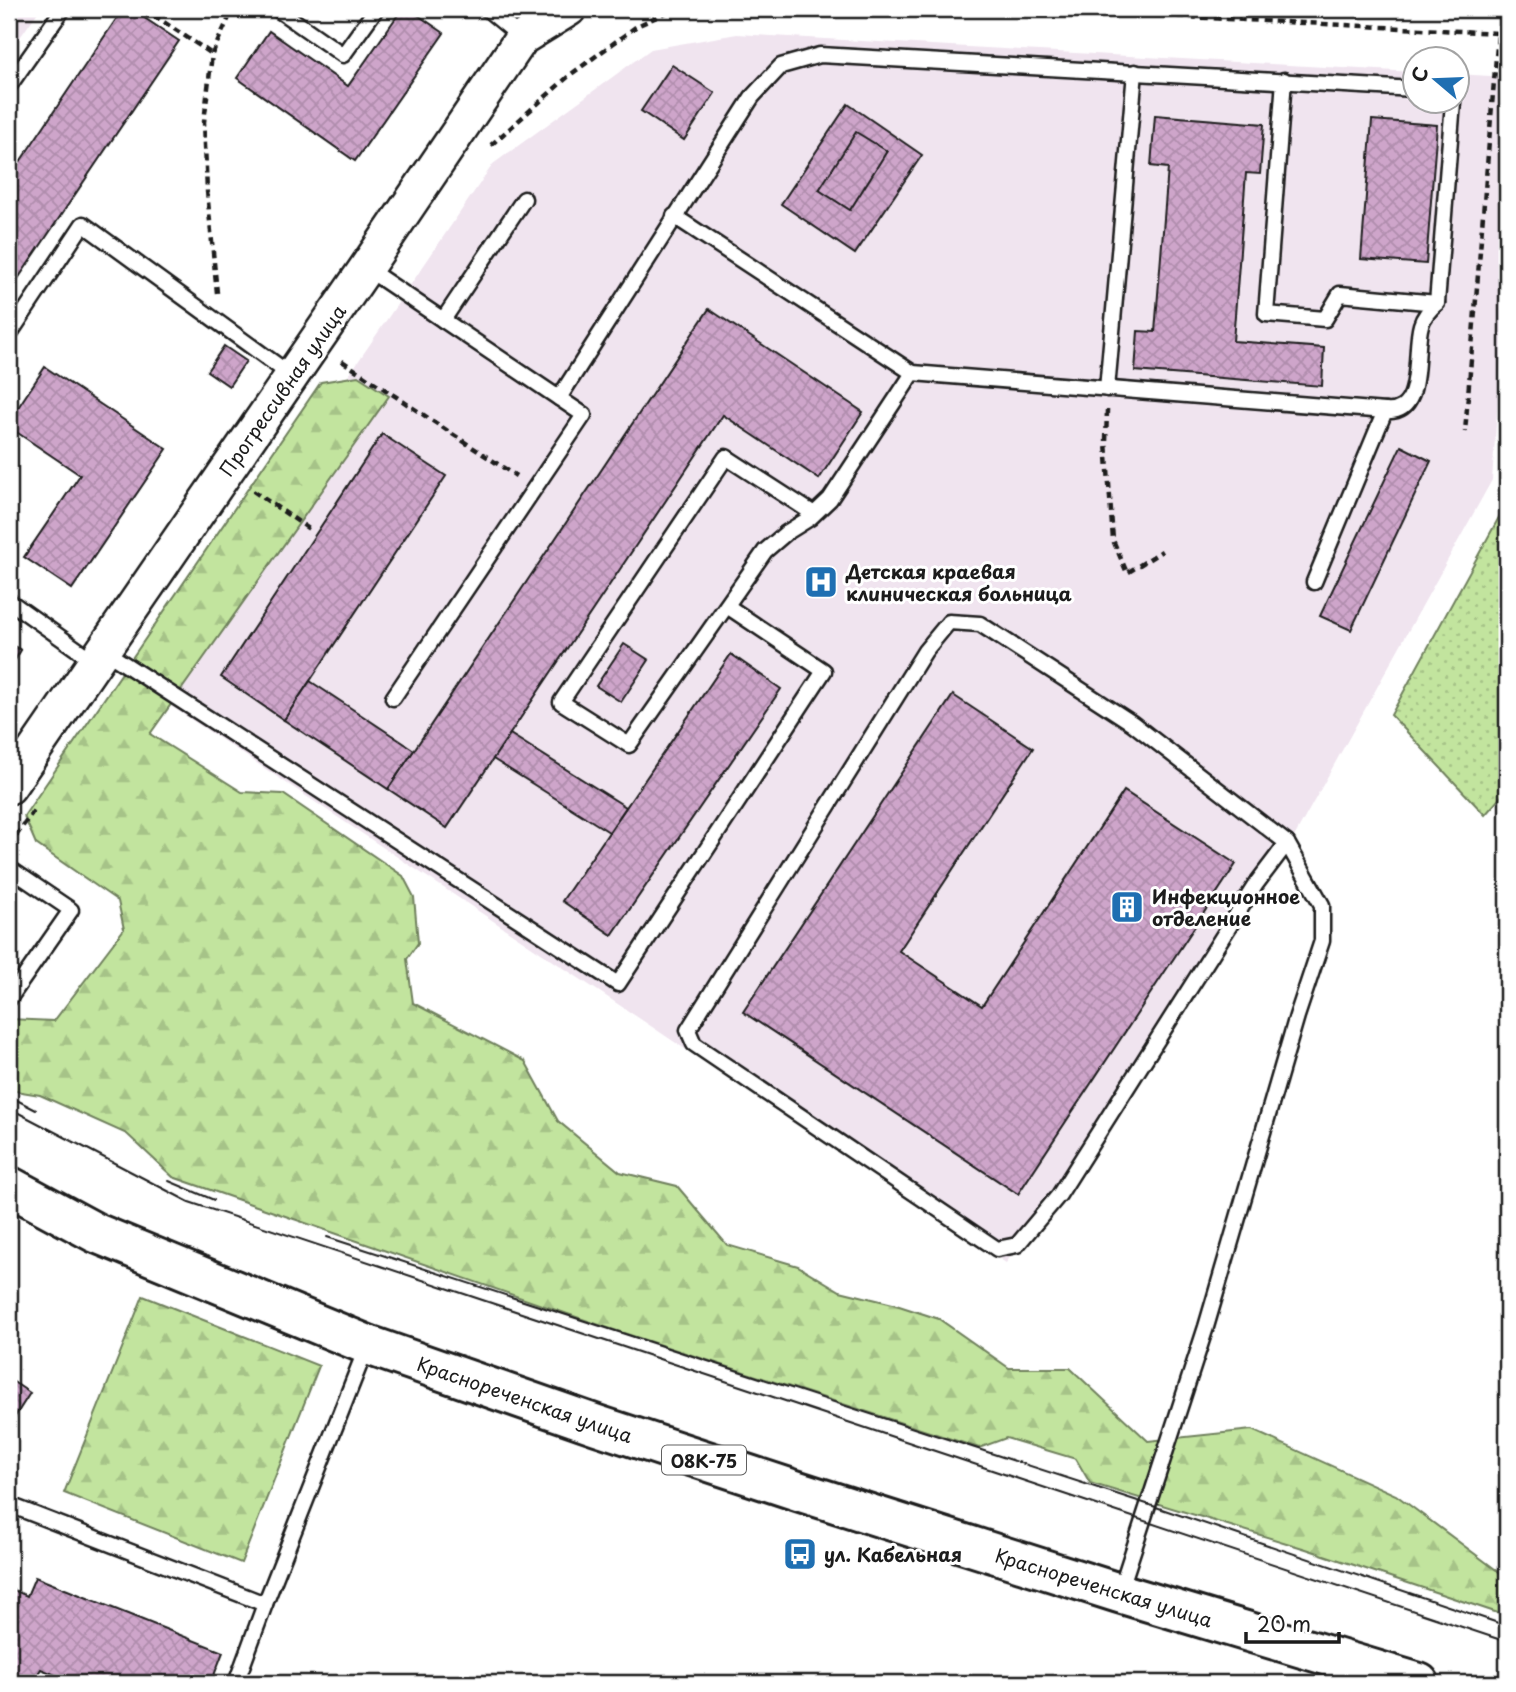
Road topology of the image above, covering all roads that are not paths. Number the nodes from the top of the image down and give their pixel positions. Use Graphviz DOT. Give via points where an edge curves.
graph roads {
  1 [pos="64,9"];
  2 [pos="277,9"];
  3 [pos="376,9"];
  4 [pos="487,9"];
  5 [pos="569,9"];
  6 [pos="522,38"];
  7 [pos="1135,72"];
  8 [pos="1284,80"];
  9 [pos="9,86"];
  10 [pos="1400,88"];
  11 [pos="1452,116"];
  12 [pos="524,199"];
  13 [pos="674,216"];
  14 [pos="366,268"];
  15 [pos="1437,303"];
  16 [pos="443,320"];
  17 [pos="9,335"];
  18 [pos="913,373"];
  19 [pos="292,376"];
  20 [pos="1107,388"];
  21 [pos="559,398"];
  22 [pos="1385,411"];
  23 [pos="814,514"];
  24 [pos="1314,582"];
  25 [pos="9,601"];
  26 [pos="727,606"];
  27 [pos="99,656"];
  28 [pos="393,698"];
  29 [pos="9,787"];
  30 [pos="1287,843"];
  31 [pos="9,867"];
  32 [pos="9,999"];
  33 [pos="9,1186"];
  34 [pos="368,1345"];
  35 [pos="9,1474"];
  36 [pos="9,1506"];
  37 [pos="1119,1593"];
  38 [pos="265,1605"];
  39 [pos="236,1683"];
  40 [pos="1419,1683"];
  1 -- 9 [label="lane"];
  2 -- 3 [label="lane" via="343,55"];
  4 -- 6 [label="lane"];
  5 -- 6 [label="street, Прогрессивная улица"];
  6 -- 14 [label="street, Прогрессивная улица"];
  7 -- 8 [label="lane"];
  7 -- 13 [label="lane" via="820,55 781,66 752,97"];
  7 -- 20 [label="lane"];
  8 -- 10 [label="lane"];
  8 -- 15 [label="lane" via="1266,314 1325,319 1340,294"];
  11 -- 15 [label="lane"];
  12 -- 16 [label="lane"];
  13 -- 18 [label="lane"];
  13 -- 21 [label="lane"];
  14 -- 16 [label="lane"];
  14 -- 19 [label="street, Прогрессивная улица"];
  15 -- 22 [label="lane" via="1421,325 1412,395 1402,409"];
  16 -- 21 [label="lane"];
  17 -- 19 [label="lane" via="83,223"];
  18 -- 20 [label="lane"];
  18 -- 23 [label="lane" via="830,499"];
  19 -- 27 [label="street, Прогрессивная улица"];
  20 -- 22 [label="lane"];
  21 -- 28 [label="lane" via="584,415"];
  22 -- 24 [label="lane"];
  23 -- 26 [label="lane" via="765,551"];
  23 -- 26 [label="lane" via="726,457 561,702 629,745"];
  25 -- 27 [label="lane"];
  26 -- 27 [label="lane" via="824,671 618,985"];
  27 -- 29 [label="street, Прогрессивная улица"];
  30 -- 30 [label="lane" via="1256,884 1059,1195 1017,1245 997,1250 694,1044 688,1030 925,651 949,622 979,624 1132,723"];
  30 -- 37 [label="lane" via="1322,905 1322,941 1206,1327"];
  31 -- 32 [label="lane" via="71,910"];
  33 -- 34 [label="main road, Краснореченская улица / 08К-75" via="96,1233"];
  34 -- 37 [label="main road, Краснореченская улица / 08К-75" via="699,1458"];
  34 -- 38 [label="lane"];
  35 -- 36 [label="lane"];
  36 -- 38 [label="lane"];
  37 -- 40 [label="main road, Краснореченская улица / 08К-75"];
  38 -- 39 [label="lane"];
}
